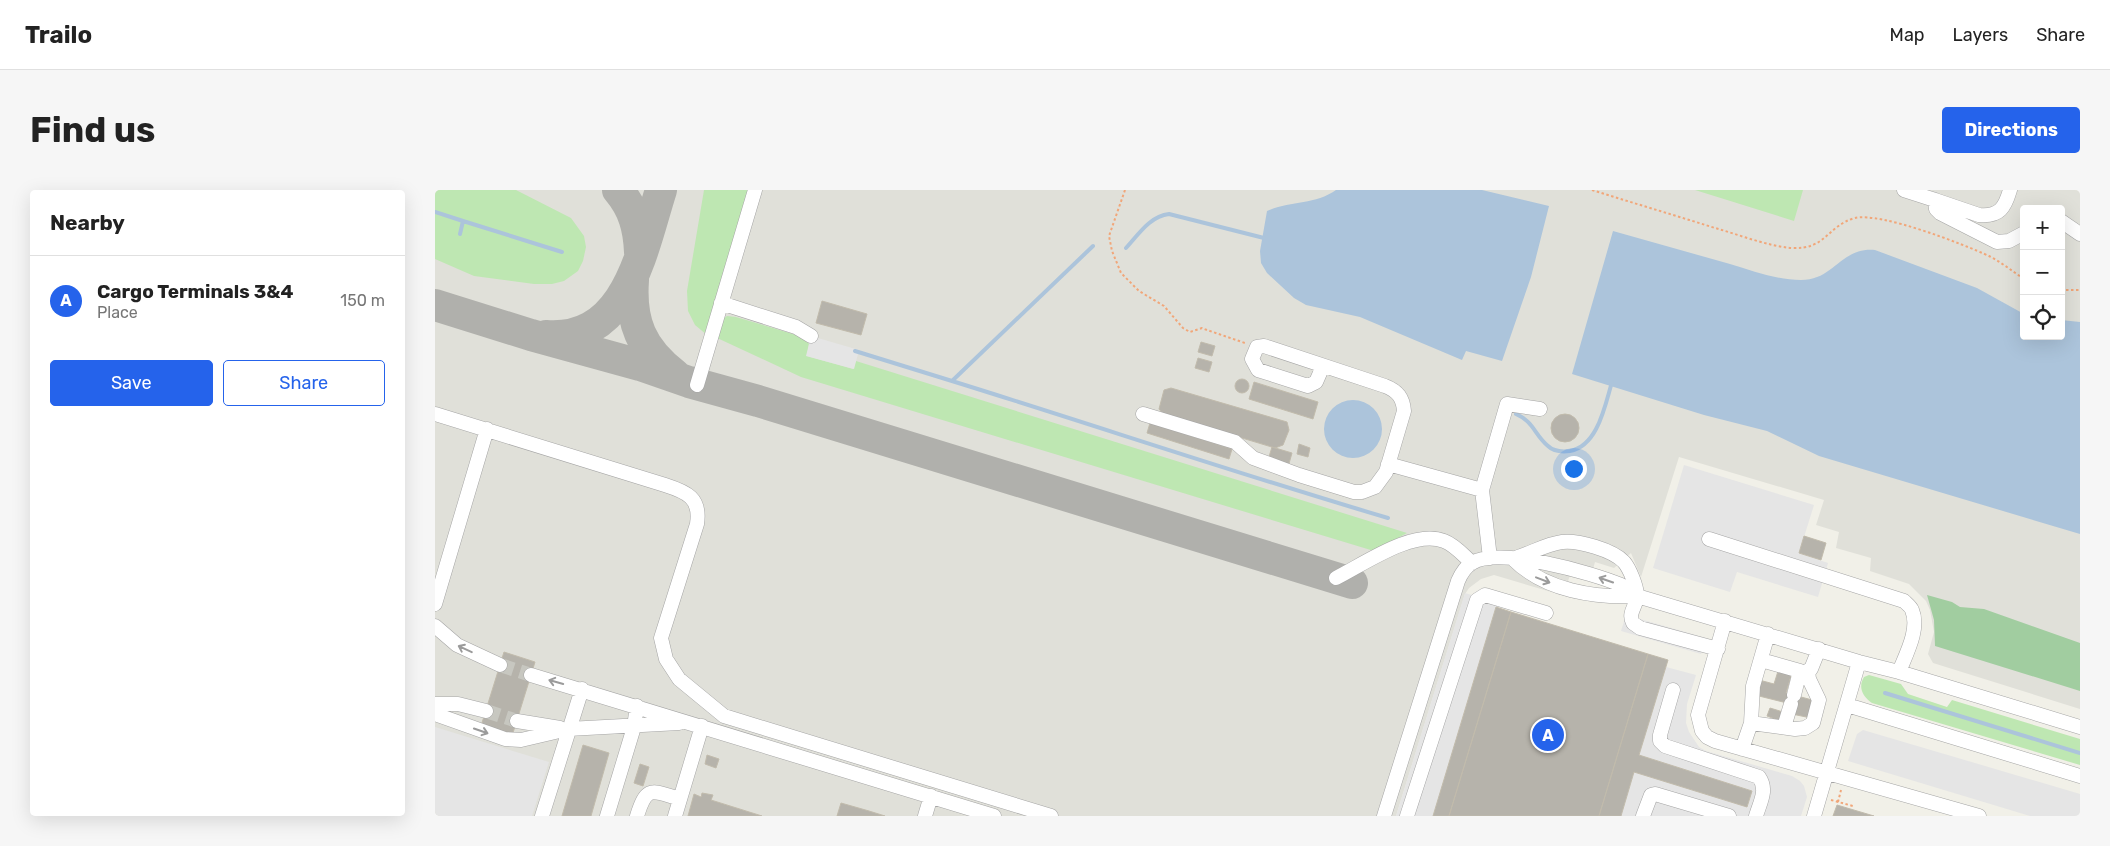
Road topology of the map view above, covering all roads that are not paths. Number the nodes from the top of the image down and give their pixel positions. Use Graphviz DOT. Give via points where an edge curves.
graph roads {
  1 [pos="755,190"];
  2 [pos="1904,190"];
  3 [pos="2010,190"];
  4 [pos="1935,200"];
  5 [pos="2065,224"];
  6 [pos="2080,234"];
  7 [pos="2020,235"];
  8 [pos="721,303"];
  9 [pos="811,336"];
  10 [pos="1323,366"];
  11 [pos="697,385"];
  12 [pos="1540,409"];
  13 [pos="435,414"];
  14 [pos="1143,414"];
  15 [pos="487,429"];
  16 [pos="1388,464"];
  17 [pos="1482,490"];
  18 [pos="1709,539"];
  19 [pos="1490,558"];
  20 [pos="1513,559"];
  21 [pos="1471,563"];
  22 [pos="1336,578"];
  23 [pos="1637,596"];
  24 [pos="435,604"];
  25 [pos="1546,613"];
  26 [pos="1725,621"];
  27 [pos="435,626"];
  28 [pos="1768,634"];
  29 [pos="1819,649"];
  30 [pos="1718,650"];
  31 [pos="1761,660"];
  32 [pos="1859,662"];
  33 [pos="500,665"];
  34 [pos="1804,671"];
  35 [pos="1899,672"];
  36 [pos="531,675"];
  37 [pos="582,689"];
  38 [pos="1673,690"];
  39 [pos="1422,695"];
  40 [pos="1445,702"];
  41 [pos="435,704"];
  42 [pos="1847,705"];
  43 [pos="637,706"];
  44 [pos="1418,710"];
  45 [pos="486,711"];
  46 [pos="435,714"];
  47 [pos="1440,716"];
  48 [pos="517,721"];
  49 [pos="685,722"];
  50 [pos="1751,723"];
  51 [pos="702,726"];
  52 [pos="634,727"];
  53 [pos="1783,727"];
  54 [pos="2080,727"];
  55 [pos="568,730"];
  56 [pos="1742,749"];
  57 [pos="1828,771"];
  58 [pos="2080,776"];
  59 [pos="931,796"];
  60 [pos="680,799"];
  61 [pos="542,816"];
  62 [pos="607,816"];
  63 [pos="637,816"];
  64 [pos="675,816"];
  65 [pos="925,816"];
  66 [pos="994,816"];
  67 [pos="1051,816"];
  68 [pos="1384,816"];
  69 [pos="1407,816"];
  70 [pos="1643,816"];
  71 [pos="1729,816"];
  72 [pos="1756,816"];
  73 [pos="1814,816"];
  74 [pos="1979,816"];
  1 -- 8 [label="street"];
  2 -- 4 [label="street"];
  3 -- 4 [label="street" via="2005,206 1987,215"];
  4 -- 7 [label="street" via="1940,213 1997,242"];
  5 -- 6 [label="street"];
  8 -- 9 [label="street" via="796,327"];
  8 -- 11 [label="street"];
  10 -- 10 [label="street" via="1264,346 1257,347 1252,359 1257,370 1308,386 1316,382"];
  10 -- 16 [label="street" via="1385,386 1401,397 1404,411"];
  12 -- 17 [label="street" via="1507,404"];
  13 -- 15 [label="street"];
  14 -- 16 [label="street" via="1235,442 1253,458 1354,492 1369,491 1375,487"];
  15 -- 24 [label="street"];
  15 -- 67 [label="street" via="689,494 699,514 661,638 663,651 679,679 725,716"];
  16 -- 17 [label="street"];
  17 -- 19 [label="street"];
  18 -- 35 [label="street" via="1904,601 1912,610 1914,626"];
  19 -- 20 [label="street"];
  19 -- 21 [label="street"];
  23 -- 20 [label="street, one-way" via="1623,586 1589,574 1537,560"];
  20 -- 23 [label="street, one-way" via="1535,577 1577,592"];
  20 -- 23 [label="street" via="1564,542 1585,544 1607,551 1623,561"];
  21 -- 22 [label="street" via="1446,542 1425,539 1401,545"];
  21 -- 39 [label="street" via="1458,581"];
  23 -- 26 [label="street"];
  23 -- 30 [label="street" via="1631,614 1633,624"];
  25 -- 40 [label="street" via="1481,596 1477,600"];
  26 -- 28 [label="street"];
  26 -- 30 [label="street"];
  33 -- 27 [label="street, one-way" via="457,645"];
  28 -- 29 [label="street"];
  28 -- 31 [label="street"];
  29 -- 32 [label="street"];
  29 -- 34 [label="street"];
  30 -- 56 [label="street" via="1698,715 1699,725 1707,737"];
  31 -- 34 [label="street"];
  31 -- 50 [label="street" via="1753,686"];
  32 -- 35 [label="street"];
  32 -- 42 [label="street"];
  34 -- 53 [label="street"];
  34 -- 53 [label="street" via="1819,700 1813,723 1800,728"];
  35 -- 54 [label="street"];
  37 -- 36 [label="street, one-way"];
  37 -- 43 [label="street"];
  37 -- 55 [label="street"];
  38 -- 72 [label="street" via="1660,741 1665,746 1759,777 1764,790"];
  39 -- 40 [label="street"];
  39 -- 44 [label="street"];
  40 -- 47 [label="street"];
  41 -- 45 [label="street" via="458,704"];
  42 -- 57 [label="street"];
  42 -- 58 [label="street"];
  43 -- 49 [label="street"];
  43 -- 52 [label="street"];
  44 -- 47 [label="street"];
  44 -- 68 [label="street"];
  46 -- 55 [label="street, one-way" via="505,739 521,740"];
  47 -- 69 [label="street"];
  48 -- 55 [label="street"];
  49 -- 51 [label="street"];
  49 -- 52 [label="street"];
  50 -- 53 [label="street"];
  50 -- 56 [label="street"];
  51 -- 59 [label="street"];
  51 -- 60 [label="street"];
  52 -- 55 [label="street"];
  52 -- 62 [label="street"];
  55 -- 61 [label="street"];
  56 -- 57 [label="street"];
  57 -- 73 [label="street"];
  57 -- 74 [label="street"];
  59 -- 65 [label="street"];
  59 -- 66 [label="street"];
  60 -- 63 [label="street" via="649,793 643,798"];
  60 -- 64 [label="street"];
  70 -- 71 [label="street" via="1648,799 1655,794"];
}
